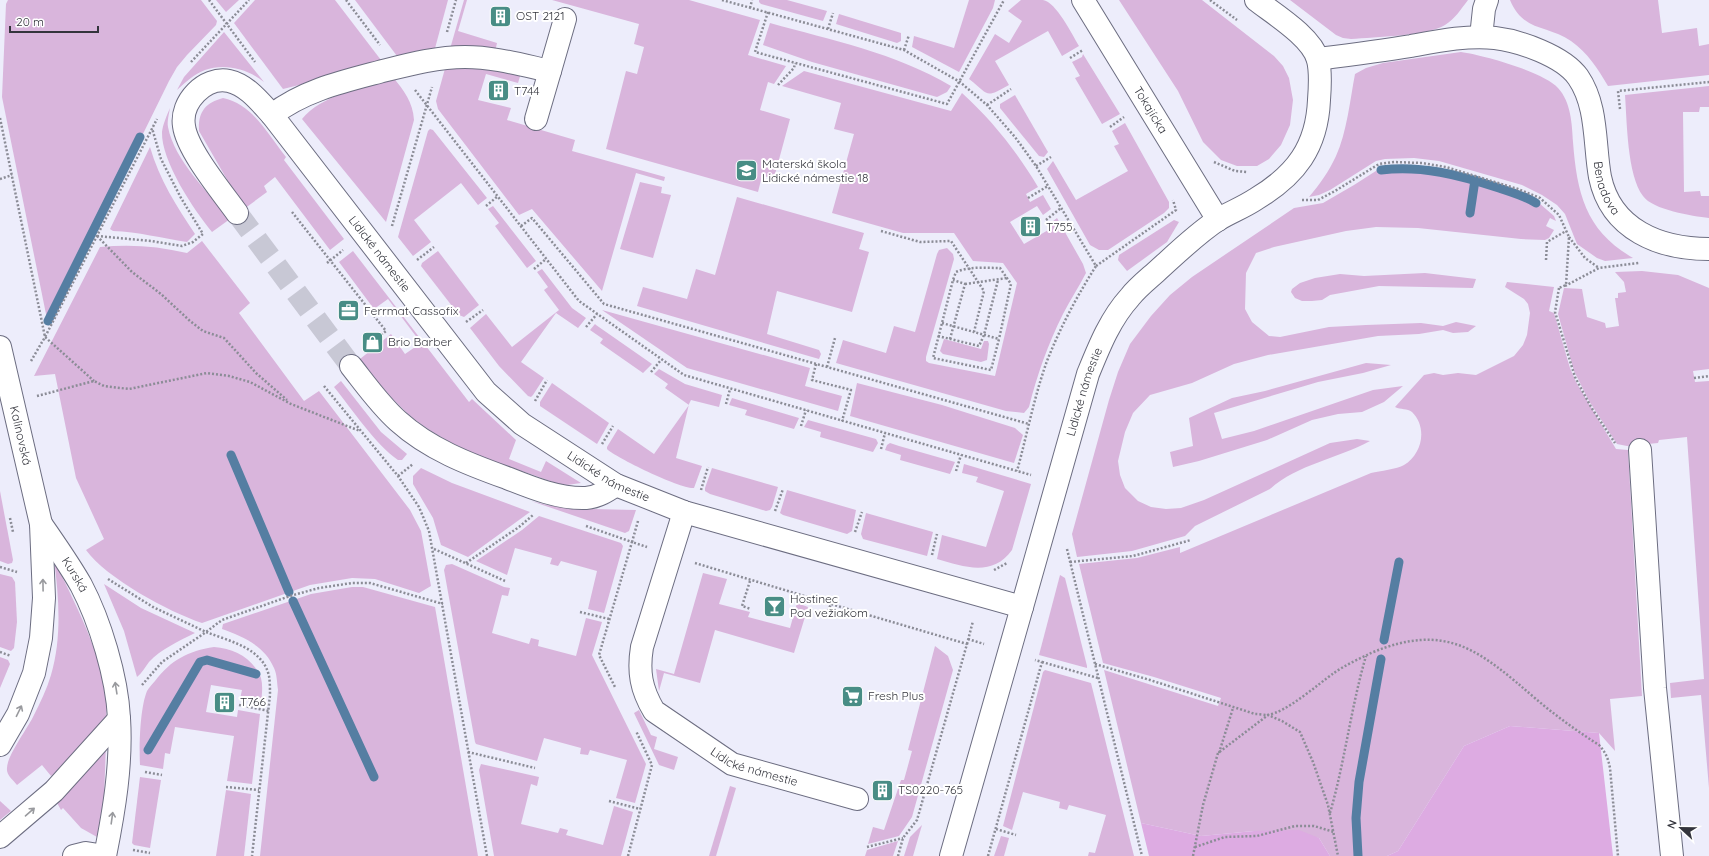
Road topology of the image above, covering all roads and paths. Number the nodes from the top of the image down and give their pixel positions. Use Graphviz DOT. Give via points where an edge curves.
graph roads {
  1 [pos="209,0"];
  2 [pos="249,0"];
  3 [pos="346,0"];
  4 [pos="722,0"];
  5 [pos="752,0"];
  6 [pos="1004,0"];
  7 [pos="1083,0"];
  8 [pos="1210,0"];
  9 [pos="1256,0"];
  10 [pos="1487,0"];
  11 [pos="750,8"];
  12 [pos="768,12"];
  13 [pos="833,13"];
  14 [pos="565,19"];
  15 [pos="226,24"];
  16 [pos="1242,24"];
  17 [pos="828,29"];
  18 [pos="909,35"];
  19 [pos="1481,37"];
  20 [pos="1086,48"];
  21 [pos="904,50"];
  22 [pos="1070,58"];
  23 [pos="1318,59"];
  24 [pos="189,63"];
  25 [pos="796,63"];
  26 [pos="257,65"];
  27 [pos="397,68"];
  28 [pos="550,71"];
  29 [pos="960,82"];
  30 [pos="1709,82"];
  31 [pos="778,85"];
  32 [pos="1012,89"];
  33 [pos="987,105"];
  34 [pos="1621,114"];
  35 [pos="159,115"];
  36 [pos="272,115"];
  37 [pos="1126,116"];
  38 [pos="0,118"];
  39 [pos="536,119"];
  40 [pos="1110,127"];
  41 [pos="152,128"];
  42 [pos="420,128"];
  43 [pos="1051,157"];
  44 [pos="1210,159"];
  45 [pos="1036,166"];
  46 [pos="1254,171"];
  47 [pos="12,176"];
  48 [pos="0,178"];
  49 [pos="1048,186"];
  50 [pos="1302,195"];
  51 [pos="498,196"];
  52 [pos="1172,197"];
  53 [pos="1028,198"];
  54 [pos="486,206"];
  55 [pos="1061,208"];
  56 [pos="292,212"];
  57 [pos="237,213"];
  58 [pos="1046,220"];
  59 [pos="1218,220"];
  60 [pos="521,226"];
  61 [pos="392,228"];
  62 [pos="881,231"];
  63 [pos="1566,231"];
  64 [pos="97,236"];
  65 [pos="1569,237"];
  66 [pos="434,247"];
  67 [pos="1709,249"];
  68 [pos="340,253"];
  69 [pos="546,259"];
  70 [pos="331,260"];
  71 [pos="1546,260"];
  72 [pos="1644,262"];
  73 [pos="327,263"];
  74 [pos="412,264"];
  75 [pos="1096,266"];
  76 [pos="969,268"];
  77 [pos="1599,268"];
  78 [pos="534,269"];
  79 [pos="1007,278"];
  80 [pos="953,280"];
  81 [pos="998,280"];
  82 [pos="978,282"];
  83 [pos="965,284"];
  84 [pos="1566,285"];
  85 [pos="363,302"];
  86 [pos="358,305"];
  87 [pos="483,310"];
  88 [pos="597,314"];
  89 [pos="942,322"];
  90 [pos="460,326"];
  91 [pos="954,326"];
  92 [pos="586,327"];
  93 [pos="974,332"];
  94 [pos="381,335"];
  95 [pos="984,335"];
  96 [pos="938,336"];
  97 [pos="45,337"];
  98 [pos="835,338"];
  99 [pos="950,339"];
  100 [pos="999,339"];
  101 [pos="0,347"];
  102 [pos="661,360"];
  103 [pos="816,364"];
  104 [pos="28,365"];
  105 [pos="351,366"];
  106 [pos="828,366"];
  107 [pos="651,372"];
  108 [pos="1709,376"];
  109 [pos="1694,378"];
  110 [pos="548,380"];
  111 [pos="94,381"];
  112 [pos="324,386"];
  113 [pos="730,389"];
  114 [pos="34,398"];
  115 [pos="291,404"];
  116 [pos="726,404"];
  117 [pos="532,407"];
  118 [pos="806,410"];
  119 [pos="842,421"];
  120 [pos="1029,424"];
  121 [pos="613,426"];
  122 [pos="801,426"];
  123 [pos="362,432"];
  124 [pos="885,433"];
  125 [pos="881,449"];
  126 [pos="599,450"];
  127 [pos="1640,450"];
  128 [pos="961,455"];
  129 [pos="419,460"];
  130 [pos="708,467"];
  131 [pos="956,471"];
  132 [pos="1017,471"];
  133 [pos="398,476"];
  134 [pos="1057,483"];
  135 [pos="616,485"];
  136 [pos="783,489"];
  137 [pos="646,496"];
  138 [pos="691,504"];
  139 [pos="862,512"];
  140 [pos="534,514"];
  141 [pos="10,515"];
  142 [pos="772,517"];
  143 [pos="41,524"];
  144 [pos="582,525"];
  145 [pos="855,533"];
  146 [pos="937,534"];
  147 [pos="14,537"];
  148 [pos="1191,540"];
  149 [pos="632,542"];
  150 [pos="1066,547"];
  151 [pos="433,549"];
  152 [pos="670,555"];
  153 [pos="932,556"];
  154 [pos="1011,561"];
  155 [pos="1070,562"];
  156 [pos="466,563"];
  157 [pos="19,565"];
  158 [pos="0,567"];
  159 [pos="11,570"];
  160 [pos="988,572"];
  161 [pos="20,573"];
  162 [pos="102,575"];
  163 [pos="750,580"];
  164 [pos="505,581"];
  165 [pos="443,604"];
  166 [pos="831,604"];
  167 [pos="1022,607"];
  168 [pos="751,608"];
  169 [pos="828,611"];
  170 [pos="580,612"];
  171 [pos="609,619"];
  172 [pos="206,632"];
  173 [pos="186,645"];
  174 [pos="1367,656"];
  175 [pos="1031,658"];
  176 [pos="1042,662"];
  177 [pos="1095,664"];
  178 [pos="1098,678"];
  179 [pos="617,693"];
  180 [pos="239,705"];
  181 [pos="1233,708"];
  182 [pos="269,711"];
  183 [pos="1268,715"];
  184 [pos="119,718"];
  185 [pos="633,725"];
  186 [pos="0,745"];
  187 [pos="468,752"];
  188 [pos="1218,753"];
  189 [pos="535,768"];
  190 [pos="142,772"];
  191 [pos="162,775"];
  192 [pos="226,787"];
  193 [pos="260,790"];
  194 [pos="857,799"];
  195 [pos="609,801"];
  196 [pos="640,809"];
  197 [pos="1330,813"];
  198 [pos="996,829"];
  199 [pos="1334,832"];
  200 [pos="1016,835"];
  201 [pos="0,837"];
  202 [pos="903,838"];
  203 [pos="1195,846"];
  204 [pos="868,847"];
  205 [pos="131,850"];
  206 [pos="150,853"];
  207 [pos="74,856"];
  208 [pos="105,856"];
  209 [pos="252,856"];
  210 [pos="487,856"];
  211 [pos="628,856"];
  212 [pos="898,856"];
  213 [pos="951,856"];
  214 [pos="988,856"];
  215 [pos="1142,856"];
  216 [pos="1193,856"];
  217 [pos="1338,856"];
  218 [pos="1618,856"];
  219 [pos="1672,856"];
  1 -- 15 [label="path"];
  2 -- 15 [label="path"];
  3 -- 27 [label="path"];
  4 -- 11 [label="path"];
  5 -- 11 [label="path"];
  6 -- 29 [label="path"];
  7 -- 59 [label="street, Tokajícka"];
  8 -- 16 [label="path"];
  9 -- 23 [label="street" via="1303,36"];
  10 -- 19 [label="street"];
  11 -- 12 [label="path"];
  12 -- 17 [label="path"];
  12 -- 25 [label="path" via="755,52"];
  13 -- 17 [label="path"];
  14 -- 28 [label="street"];
  15 -- 24 [label="path"];
  15 -- 26 [label="path"];
  17 -- 21 [label="path"];
  18 -- 21 [label="path"];
  19 -- 23 [label="street"];
  19 -- 67 [label="street, Benadova" via="1510,41 1556,58 1568,66 1587,95 1595,128 1600,178 1609,200 1620,217 1633,229 1661,243 1689,249"];
  20 -- 22 [label="path"];
  21 -- 29 [label="path"];
  23 -- 59 [label="street, Lidické námestie" via="1319,115 1314,135 1303,158 1283,181"];
  25 -- 29 [label="path" via="947,104"];
  25 -- 31 [label="path"];
  27 -- 28 [label="street" via="440,59 467,57 488,58"];
  27 -- 36 [label="street" via="310,92 286,104"];
  27 -- 51 [label="path"];
  28 -- 39 [label="street"];
  29 -- 33 [label="path"];
  30 -- 34 [label="path" via="1618,91"];
  32 -- 33 [label="path"];
  33 -- 45 [label="path"];
  35 -- 41 [label="path"];
  36 -- 57 [label="street, Lidické námestie" via="256,97 229,81 205,86 195,93 188,103 184,125 188,140"];
  36 -- 135 [label="street, Lidické námestie" via="486,392 522,424"];
  37 -- 40 [label="path"];
  38 -- 47 [label="path"];
  41 -- 64 [label="path"];
  41 -- 64 [label="path" via="162,160 181,198 204,234 182,246"];
  42 -- 61 [label="path"];
  43 -- 45 [label="path"];
  44 -- 46 [label="path" via="1222,167 1235,171"];
  45 -- 49 [label="path"];
  47 -- 48 [label="path"];
  47 -- 97 [label="path"];
  49 -- 53 [label="path"];
  49 -- 55 [label="path"];
  50 -- 63 [label="path" via="1298,199 1318,200 1379,164 1422,162 1446,167 1540,198 1559,215"];
  51 -- 54 [label="path"];
  51 -- 60 [label="path"];
  52 -- 75 [label="path" via="1176,210"];
  55 -- 58 [label="path"];
  55 -- 75 [label="path"];
  56 -- 70 [label="path" via="314,243"];
  59 -- 134 [label="street, Lidické námestie" via="1174,255 1129,297 1113,320 1099,345 1088,374"];
  60 -- 69 [label="path"];
  60 -- 103 [label="path" via="532,218 604,304"];
  62 -- 76 [label="path" via="920,242 951,241"];
  63 -- 65 [label="path"];
  63 -- 71 [label="path" via="1547,242"];
  64 -- 97 [label="path"];
  64 -- 115 [label="path" via="132,272 161,294 190,322 204,331 224,338 256,373"];
  65 -- 77 [label="path" via="1586,258"];
  65 -- 84 [label="path"];
  66 -- 74 [label="path"];
  68 -- 70 [label="path"];
  69 -- 78 [label="path"];
  69 -- 88 [label="path" via="579,301"];
  70 -- 73 [label="path"];
  70 -- 85 [label="path"];
  72 -- 77 [label="path"];
  75 -- 120 [label="path" via="1066,317 1047,362"];
  76 -- 79 [label="path" via="1000,268"];
  76 -- 80 [label="path" via="956,272"];
  76 -- 82 [label="path"];
  77 -- 84 [label="path"];
  79 -- 81 [label="path"];
  79 -- 100 [label="path" via="1011,284"];
  80 -- 83 [label="path"];
  80 -- 89 [label="path"];
  81 -- 82 [label="path"];
  81 -- 95 [label="path"];
  82 -- 83 [label="path"];
  82 -- 93 [label="path" via="984,291"];
  83 -- 91 [label="path"];
  84 -- 127 [label="path" via="1559,288 1555,312 1575,377 1617,447"];
  85 -- 86 [label="path"];
  85 -- 94 [label="path" via="386,331"];
  87 -- 90 [label="path"];
  88 -- 92 [label="path"];
  88 -- 102 [label="path"];
  89 -- 91 [label="path"];
  89 -- 96 [label="path"];
  91 -- 93 [label="path"];
  91 -- 99 [label="path"];
  93 -- 95 [label="path"];
  95 -- 99 [label="path" via="979,346"];
  95 -- 100 [label="path"];
  96 -- 99 [label="path"];
  96 -- 100 [label="path" via="933,358 991,370"];
  97 -- 104 [label="path"];
  97 -- 111 [label="path"];
  98 -- 106 [label="path"];
  101 -- 143 [label="street, Kalinovská"];
  102 -- 107 [label="path"];
  102 -- 113 [label="path" via="684,375"];
  103 -- 106 [label="path"];
  103 -- 119 [label="path" via="812,380 851,390"];
  105 -- 135 [label="street" via="398,421 432,446 469,464 558,495 587,498 599,495"];
  106 -- 120 [label="path"];
  108 -- 109 [label="path"];
  110 -- 117 [label="path"];
  111 -- 114 [label="path"];
  111 -- 115 [label="path" via="104,386 129,389 207,373 250,382"];
  112 -- 123 [label="path"];
  113 -- 116 [label="path"];
  113 -- 118 [label="path"];
  115 -- 123 [label="path"];
  118 -- 119 [label="path"];
  118 -- 122 [label="path"];
  119 -- 124 [label="path"];
  120 -- 132 [label="path"];
  121 -- 126 [label="path"];
  123 -- 133 [label="path"];
  124 -- 125 [label="path"];
  124 -- 128 [label="path"];
  127 -- 219 [label="street" via="1655,688"];
  128 -- 131 [label="path"];
  128 -- 132 [label="path"];
  129 -- 133 [label="path"];
  130 -- 138 [label="path"];
  132 -- 134 [label="path"];
  133 -- 151 [label="path" via="419,507"];
  134 -- 167 [label="street, Lidické námestie"];
  135 -- 137 [label="street, Lidické námestie"];
  136 -- 142 [label="path"];
  137 -- 138 [label="street, Lidické námestie"];
  137 -- 149 [label="path"];
  138 -- 152 [label="street, Lidické námestie"];
  138 -- 167 [label="street, Lidické námestie"];
  139 -- 145 [label="path"];
  140 -- 156 [label="path"];
  141 -- 147 [label="path"];
  184 -- 143 [label="street, Kurská, one-way" via="115,684 96,620 63,554"];
  186 -- 143 [label="street, Kurská, one-way" via="27,694 41,638 44,598"];
  144 -- 149 [label="path"];
  146 -- 153 [label="path"];
  148 -- 155 [label="path" via="1133,556"];
  149 -- 152 [label="path"];
  149 -- 171 [label="path"];
  150 -- 155 [label="path"];
  151 -- 156 [label="path"];
  151 -- 165 [label="path"];
  152 -- 163 [label="path"];
  152 -- 194 [label="street, Lidické námestie" via="639,664 646,698 654,711 732,764"];
  154 -- 160 [label="path"];
  155 -- 177 [label="path"];
  156 -- 164 [label="path"];
  157 -- 161 [label="path"];
  158 -- 159 [label="path"];
  162 -- 172 [label="path" via="153,607"];
  163 -- 166 [label="path"];
  163 -- 168 [label="path" via="742,606"];
  165 -- 172 [label="path" via="370,583 352,583 290,596 222,620"];
  165 -- 187 [label="path"];
  166 -- 169 [label="path"];
  166 -- 202 [label="path" via="966,644 917,820"];
  167 -- 213 [label="street, Lidické námestie"];
  170 -- 171 [label="path"];
  171 -- 179 [label="path" via="599,655"];
  172 -- 173 [label="path"];
  172 -- 182 [label="path" via="244,646 259,658 268,675"];
  174 -- 183 [label="path" via="1335,672 1288,706"];
  174 -- 197 [label="path"];
  174 -- 218 [label="path" via="1399,643 1421,640 1439,640 1463,647 1496,665 1553,713 1599,746 1608,758 1610,768"];
  175 -- 176 [label="path"];
  176 -- 178 [label="path"];
  176 -- 198 [label="path"];
  177 -- 178 [label="path"];
  177 -- 181 [label="path"];
  178 -- 215 [label="path"];
  180 -- 182 [label="path"];
  181 -- 183 [label="path"];
  181 -- 188 [label="path"];
  182 -- 193 [label="path"];
  183 -- 188 [label="path"];
  183 -- 197 [label="path" via="1300,732 1314,762"];
  201 -- 184 [label="street, one-way" via="54,791"];
  208 -- 184 [label="street, Kurská, one-way" via="116,788"];
  185 -- 196 [label="path" via="652,765"];
  187 -- 189 [label="path"];
  187 -- 210 [label="path"];
  188 -- 203 [label="path"];
  190 -- 191 [label="path"];
  192 -- 193 [label="path"];
  193 -- 209 [label="path"];
  195 -- 196 [label="path"];
  196 -- 211 [label="path"];
  197 -- 199 [label="path"];
  198 -- 200 [label="path"];
  198 -- 214 [label="path"];
  199 -- 203 [label="path" via="1314,826 1295,826 1256,836 1225,837"];
  199 -- 217 [label="path"];
  202 -- 204 [label="path"];
  202 -- 212 [label="path"];
  203 -- 216 [label="path"];
  205 -- 206 [label="path"];
  207 -- 208 [label="street" via="86,853"];
}
